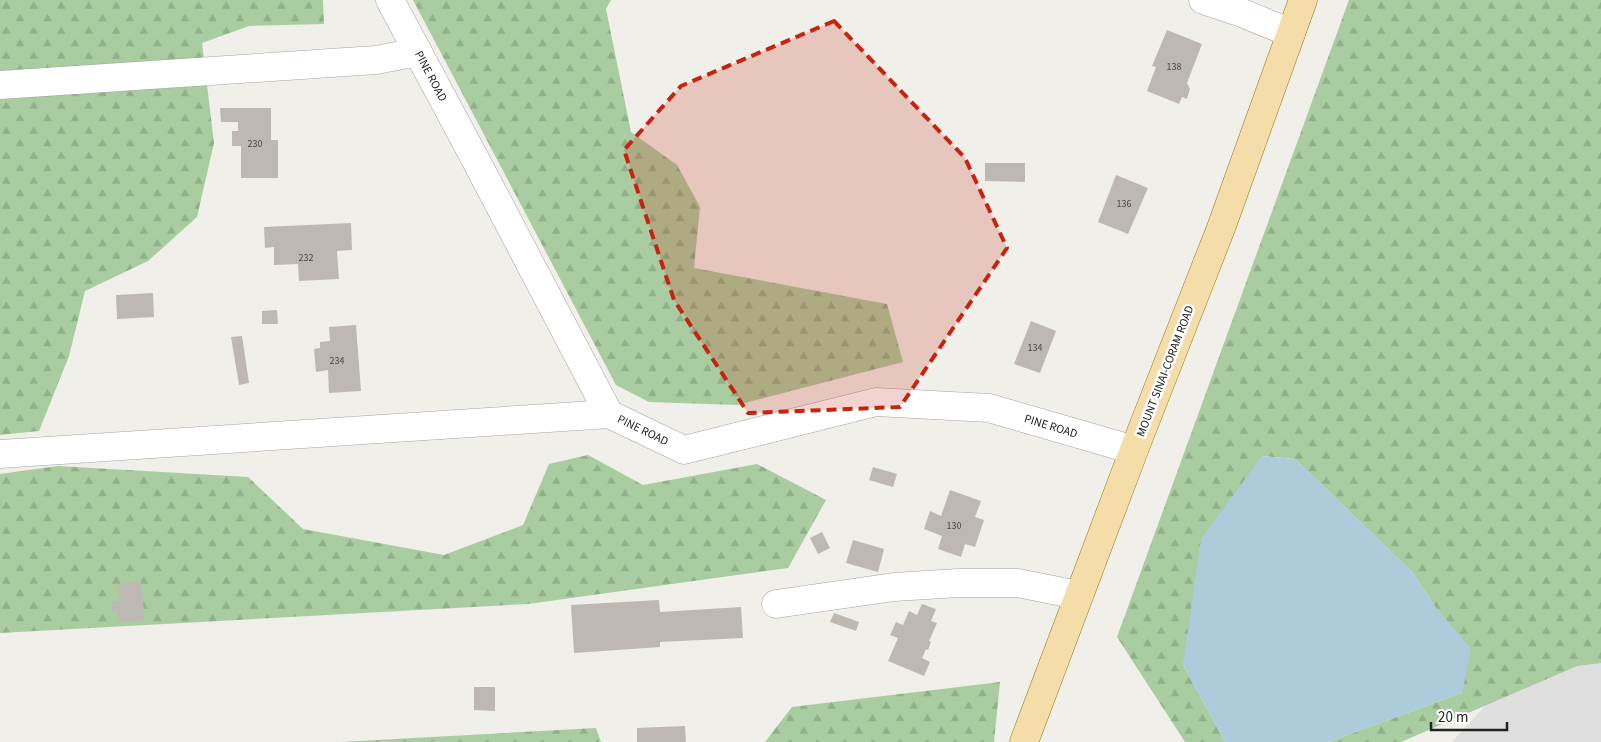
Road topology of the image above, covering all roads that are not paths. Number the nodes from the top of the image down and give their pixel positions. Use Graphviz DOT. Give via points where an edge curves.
graph roads {
  1 [pos="390,0"];
  2 [pos="1203,0"];
  3 [pos="1303,0"];
  4 [pos="1291,33"];
  5 [pos="418,52"];
  6 [pos="0,84"];
  7 [pos="609,414"];
  8 [pos="1134,450"];
  9 [pos="0,454"];
  10 [pos="1078,595"];
  11 [pos="776,604"];
  12 [pos="1024,742"];
  1 -- 5 [label="street, PINE ROAD"];
  2 -- 4 [label="street"];
  3 -- 4 [label="main road, MOUNT SINAI-CORAM ROAD"];
  4 -- 8 [label="main road, MOUNT SINAI-CORAM ROAD" via="1221,228"];
  5 -- 6 [label="street" via="376,60"];
  5 -- 7 [label="street, PINE ROAD"];
  7 -- 8 [label="street, PINE ROAD" via="684,450 876,402 989,408"];
  7 -- 9 [label="street"];
  8 -- 10 [label="main road, MOUNT SINAI-CORAM ROAD"];
  10 -- 11 [label="street" via="1018,584 958,583 894,587"];
  10 -- 12 [label="main road, MOUNT SINAI-CORAM ROAD"];
}
